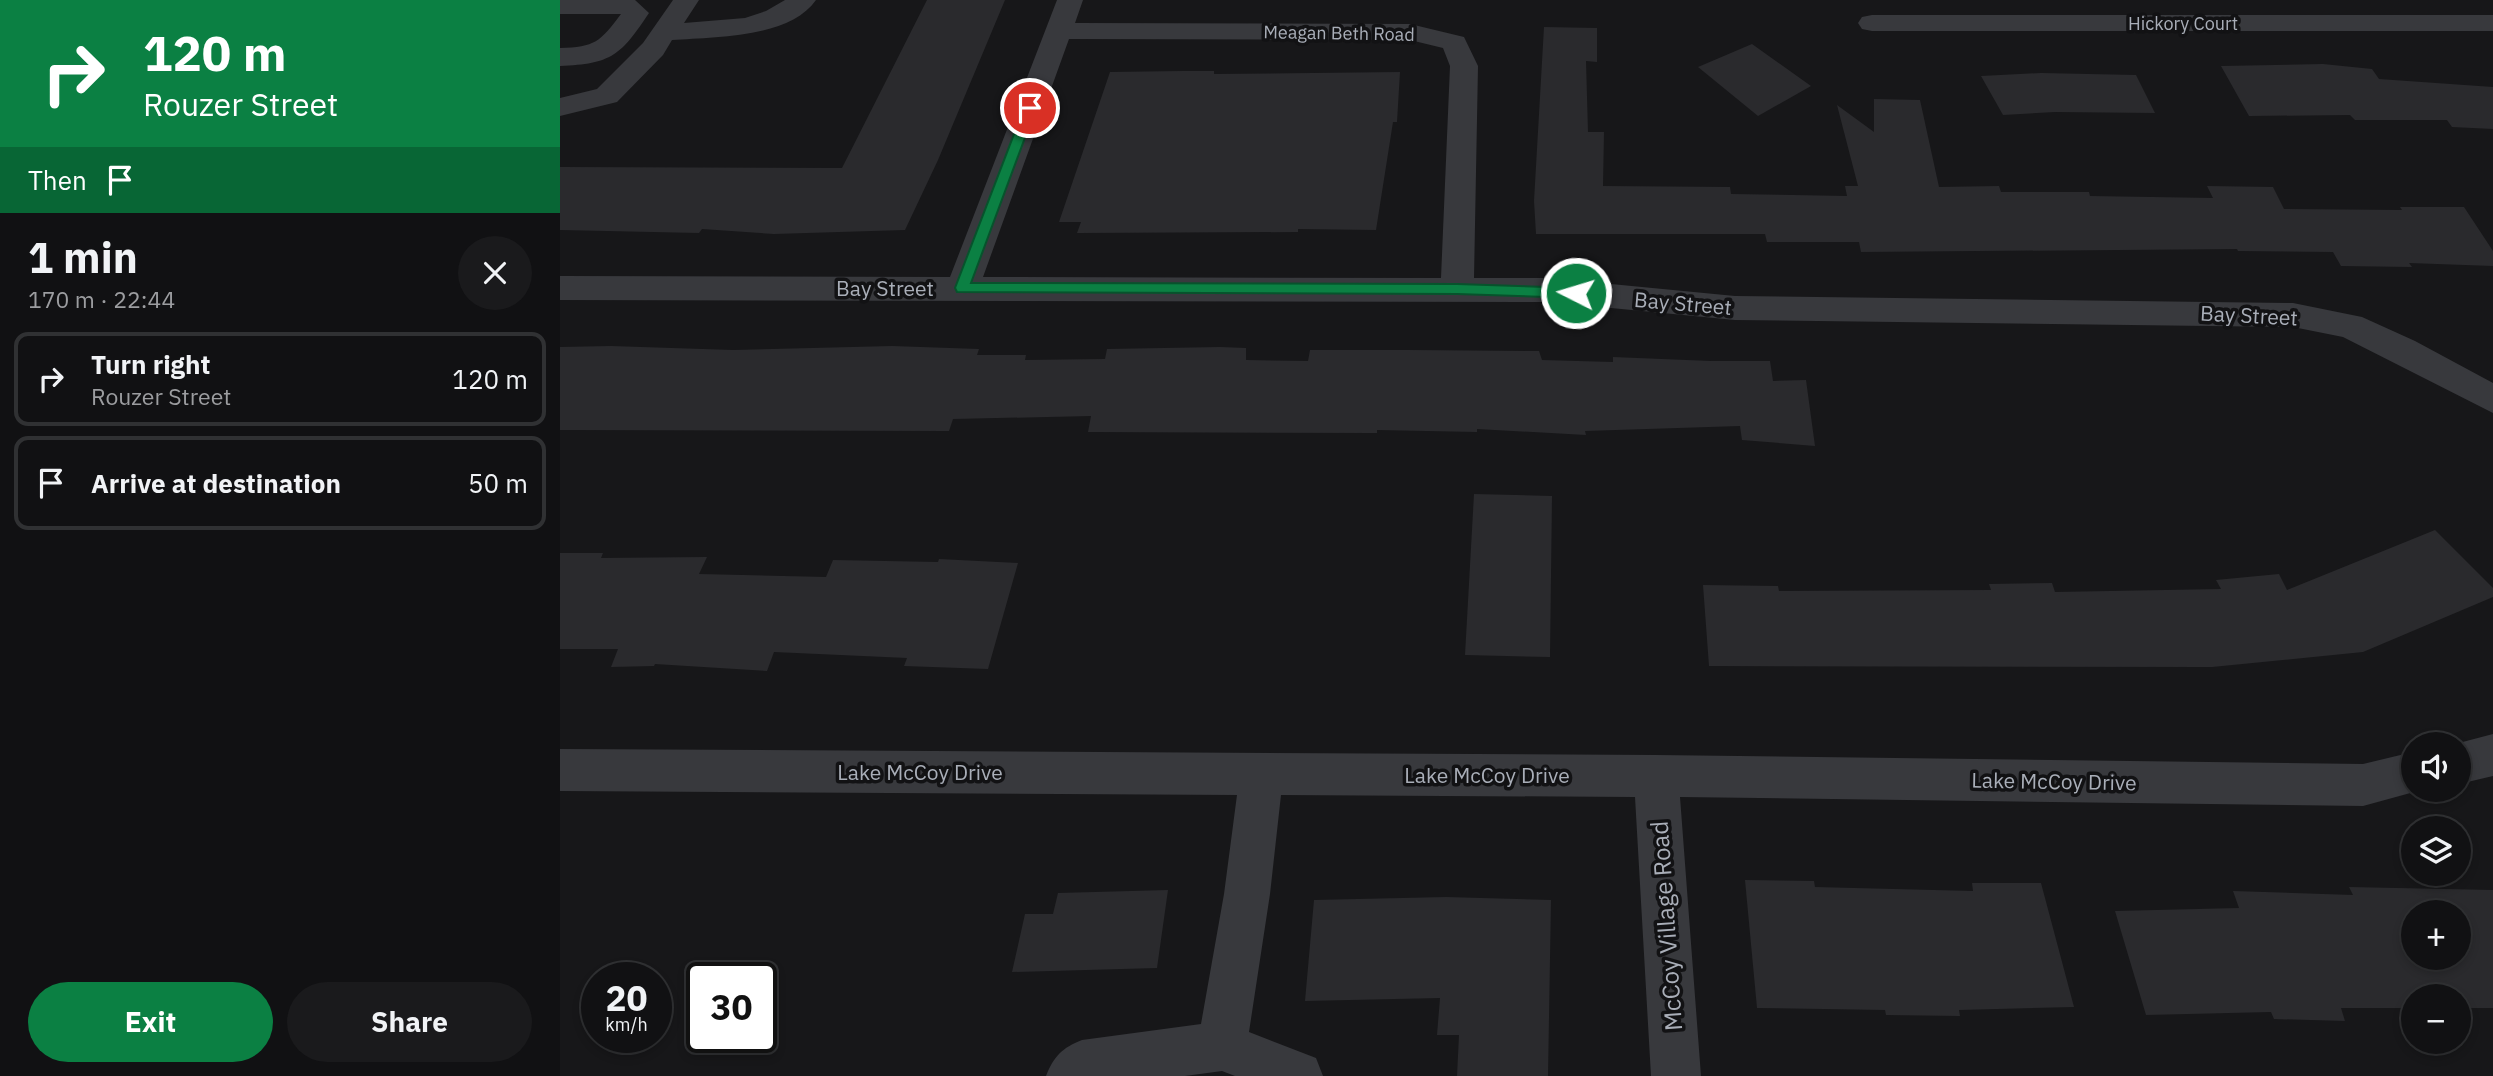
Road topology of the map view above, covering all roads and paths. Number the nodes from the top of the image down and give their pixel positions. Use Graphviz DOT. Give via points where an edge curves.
graph roads {
  1 [pos="686,0"];
  2 [pos="803,0"];
  3 [pos="1070,0"];
  4 [pos="560,6"];
  5 [pos="1872,23"];
  6 [pos="2493,23"];
  7 [pos="1059,31"];
  8 [pos="664,33"];
  9 [pos="560,57"];
  10 [pos="560,107"];
  11 [pos="560,288"];
  12 [pos="962,288"];
  13 [pos="1457,289"];
  14 [pos="2493,399"];
  15 [pos="2493,755"];
  16 [pos="2471,760"];
  17 [pos="560,771"];
  18 [pos="1262,774"];
  19 [pos="1656,776"];
  20 [pos="2401,776"];
  21 [pos="1222,1046"];
  22 [pos="1071,1076"];
  23 [pos="1298,1076"];
  24 [pos="1676,1076"];
  1 -- 8 [label="street"];
  2 -- 8 [label="street" via="776,17 748,26"];
  3 -- 7 [label="street"];
  4 -- 9 [label="street" via="627,6 636,13 607,52"];
  5 -- 6 [label="street, Hickory Court"];
  7 -- 12 [label="street"];
  7 -- 13 [label="street, Meagan Beth Road" via="1410,32 1454,43 1464,66"];
  8 -- 10 [label="street" via="607,96"];
  11 -- 12 [label="street, Bay Street"];
  12 -- 13 [label="street, Bay Street"];
  13 -- 14 [label="street, Bay Street" via="1549,290 1735,308 2293,315 2350,326"];
  15 -- 16 [label="street"];
  17 -- 18 [label="street, Lake McCoy Drive"];
  18 -- 19 [label="street, Lake McCoy Drive"];
  18 -- 21 [label="street"];
  19 -- 20 [label="street, Lake McCoy Drive" via="2363,785"];
  19 -- 24 [label="street, McCoy Village Road"];
  21 -- 22 [label="street" via="1082,1065"];
  21 -- 23 [label="street"];
}
